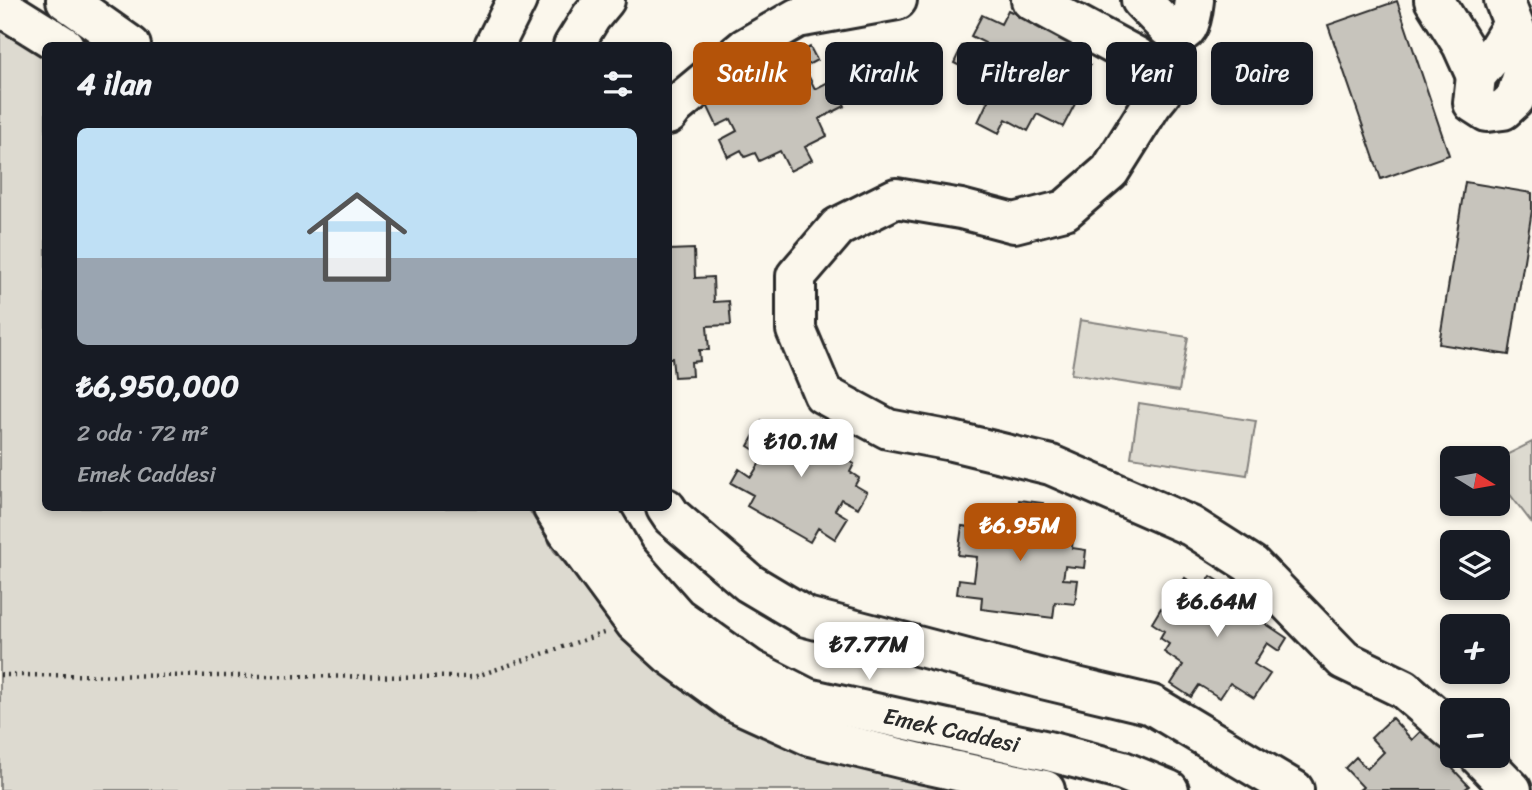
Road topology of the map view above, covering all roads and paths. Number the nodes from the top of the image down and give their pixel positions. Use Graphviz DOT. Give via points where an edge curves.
graph roads {
  1 [pos="66,0"];
  2 [pos="517,0"];
  3 [pos="606,0"];
  4 [pos="897,0"];
  5 [pos="1031,0"];
  6 [pos="1141,0"];
  7 [pos="1194,0"];
  8 [pos="1434,0"];
  9 [pos="15,8"];
  10 [pos="1509,12"];
  11 [pos="59,42"];
  12 [pos="125,42"];
  13 [pos="496,42"];
  14 [pos="576,42"];
  15 [pos="1109,42"];
  16 [pos="1151,105"];
  17 [pos="672,110"];
  18 [pos="555,511"];
  19 [pos="598,511"];
  20 [pos="668,511"];
  21 [pos="635,623"];
  22 [pos="0,675"];
  23 [pos="1440,720"];
  24 [pos="1491,768"];
  25 [pos="1045,790"];
  26 [pos="1169,790"];
  27 [pos="1294,790"];
  28 [pos="1512,790"];
  1 -- 12 [label="street"];
  2 -- 13 [label="street"];
  3 -- 14 [label="street"];
  4 -- 17 [label="street" via="797,18 745,48"];
  5 -- 15 [label="street"];
  6 -- 7 [label="street" via="1177,32 1188,27"];
  8 -- 10 [label="street" via="1476,76 1473,103 1487,112 1503,110 1515,99 1524,71 1521,44"];
  9 -- 11 [label="street"];
  16 -- 23 [label="street" via="1110,171 1065,210 1014,223 896,198 838,227 796,276 796,330 823,394 888,429 1051,465 1191,526 1252,565 1344,660 1404,689"];
  18 -- 21 [label="street, Emek Caddesi"];
  19 -- 26 [label="street, Emek Caddesi" via="626,559 677,617 750,669 807,698 1048,751 1123,771"];
  20 -- 27 [label="street" via="749,583 806,617 1152,705"];
  21 -- 22 [label="path" via="474,677"];
  21 -- 25 [label="street, Emek Caddesi" via="733,701 810,736"];
  24 -- 28 [label="street"];
}
